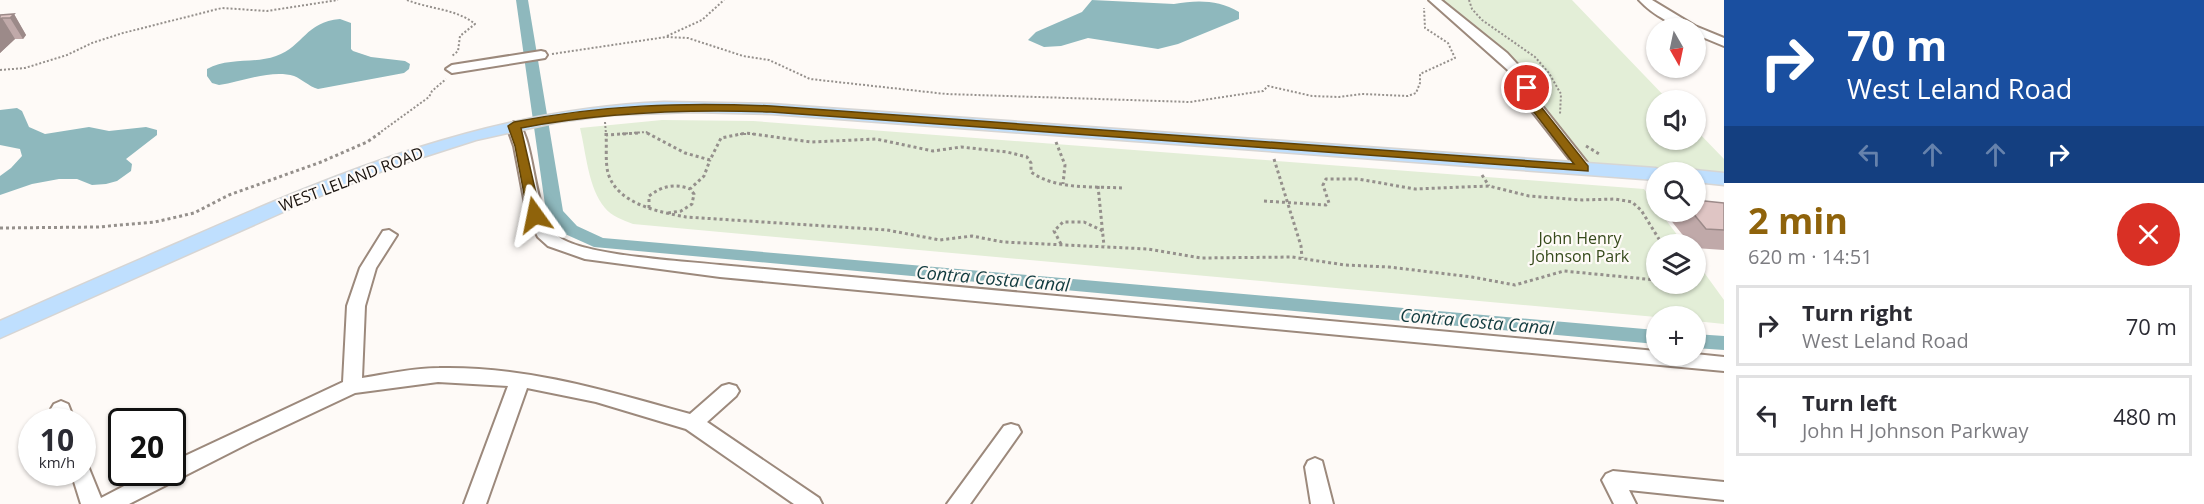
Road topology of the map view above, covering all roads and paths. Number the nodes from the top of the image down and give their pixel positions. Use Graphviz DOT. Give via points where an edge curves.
graph roads {
  1 [pos="338,0"];
  2 [pos="406,0"];
  3 [pos="724,0"];
  4 [pos="1469,0"];
  5 [pos="1646,0"];
  6 [pos="1428,3"];
  7 [pos="1670,18"];
  8 [pos="1706,35"];
  9 [pos="666,37"];
  10 [pos="1724,42"];
  11 [pos="541,55"];
  12 [pos="452,69"];
  13 [pos="0,70"];
  14 [pos="1563,120"];
  15 [pos="518,125"];
  16 [pos="1052,129"];
  17 [pos="1583,144"];
  18 [pos="1270,145"];
  19 [pos="710,160"];
  20 [pos="1584,168"];
  21 [pos="1620,171"];
  22 [pos="1646,173"];
  23 [pos="1706,177"];
  24 [pos="1724,178"];
  25 [pos="1063,184"];
  26 [pos="1098,186"];
  27 [pos="690,189"];
  28 [pos="1122,189"];
  29 [pos="1264,201"];
  30 [pos="1288,203"];
  31 [pos="649,208"];
  32 [pos="666,213"];
  33 [pos="0,228"];
  34 [pos="1103,231"];
  35 [pos="1656,234"];
  36 [pos="389,235"];
  37 [pos="1061,244"];
  38 [pos="1104,246"];
  39 [pos="1302,258"];
  40 [pos="1646,279"];
  41 [pos="0,330"];
  42 [pos="1724,364"];
  43 [pos="520,379"];
  44 [pos="352,386"];
  45 [pos="729,391"];
  46 [pos="693,423"];
  47 [pos="1011,432"];
  48 [pos="186,465"];
  49 [pos="1315,467"];
  50 [pos="86,486"];
  51 [pos="144,486"];
  52 [pos="1724,491"];
  53 [pos="92,504"];
  54 [pos="109,504"];
  55 [pos="475,504"];
  56 [pos="811,504"];
  57 [pos="958,504"];
  58 [pos="1322,504"];
  59 [pos="1625,504"];
  1 -- 13 [label="path" via="267,11 222,8 123,33 25,68"];
  2 -- 12 [label="path" via="464,15 475,24 460,36 458,51 444,63"];
  3 -- 9 [label="path" via="702,20"];
  4 -- 14 [label="path" via="1482,20 1535,57 1549,73 1561,94 1559,112"];
  5 -- 7 [label="street"];
  6 -- 9 [label="path" via="1425,28 1448,43 1455,58 1446,65 1428,67 1420,74 1416,93 1408,96 1312,96 1268,86 1245,94 1190,102 946,94 810,80 769,60 742,56 688,38"];
  6 -- 20 [label="street" via="1491,45"];
  8 -- 10 [label="street"];
  9 -- 11 [label="path"];
  11 -- 12 [label="street"];
  12 -- 33 [label="path" via="429,97 367,142 194,213 154,222 98,227"];
  15 -- 16 [label="main road, WEST LELAND ROAD" via="641,108 707,106"];
  15 -- 41 [label="main road, WEST LELAND ROAD" via="393,159 339,180"];
  15 -- 42 [label="street" via="539,226 554,242 585,254 720,271"];
  16 -- 18 [label="main road, WEST LELAND ROAD"];
  16 -- 25 [label="path" via="1065,165"];
  17 -- 21 [label="path"];
  18 -- 20 [label="main road, WEST LELAND ROAD"];
  18 -- 30 [label="path"];
  19 -- 25 [label="path" via="721,138 746,133 811,142 876,139 933,151 961,147 1019,154 1027,157 1037,178"];
  19 -- 27 [label="path" via="704,176"];
  19 -- 31 [label="path" via="685,153 646,132 606,135 608,173 617,189"];
  20 -- 21 [label="main road, WEST LELAND ROAD"];
  21 -- 22 [label="main road, WEST LELAND ROAD"];
  23 -- 24 [label="main road"];
  25 -- 26 [label="path"];
  26 -- 28 [label="path"];
  26 -- 34 [label="path"];
  27 -- 31 [label="path" via="674,185 655,190 649,196"];
  27 -- 32 [label="path" via="695,198 692,204 681,211"];
  29 -- 30 [label="path"];
  30 -- 35 [label="path" via="1326,205 1329,203 1323,184 1334,178 1414,189 1489,186 1529,196 1632,202"];
  30 -- 39 [label="path"];
  31 -- 32 [label="path"];
  32 -- 37 [label="path" via="887,230 940,240 972,236 1003,242"];
  34 -- 37 [label="path" via="1084,222 1063,222 1054,231"];
  34 -- 38 [label="path"];
  36 -- 44 [label="street" via="368,268 356,306"];
  37 -- 38 [label="path"];
  38 -- 39 [label="path" via="1201,258"];
  39 -- 40 [label="path" via="1515,285 1564,271"];
  43 -- 44 [label="street" via="438,375"];
  43 -- 46 [label="street" via="596,395"];
  43 -- 55 [label="street"];
  44 -- 48 [label="street"];
  45 -- 46 [label="street"];
  46 -- 56 [label="street"];
  47 -- 57 [label="street"];
  49 -- 58 [label="street"];
  50 -- 53 [label="street"];
  51 -- 54 [label="street"];
  52 -- 59 [label="street" via="1613,480"];
}
